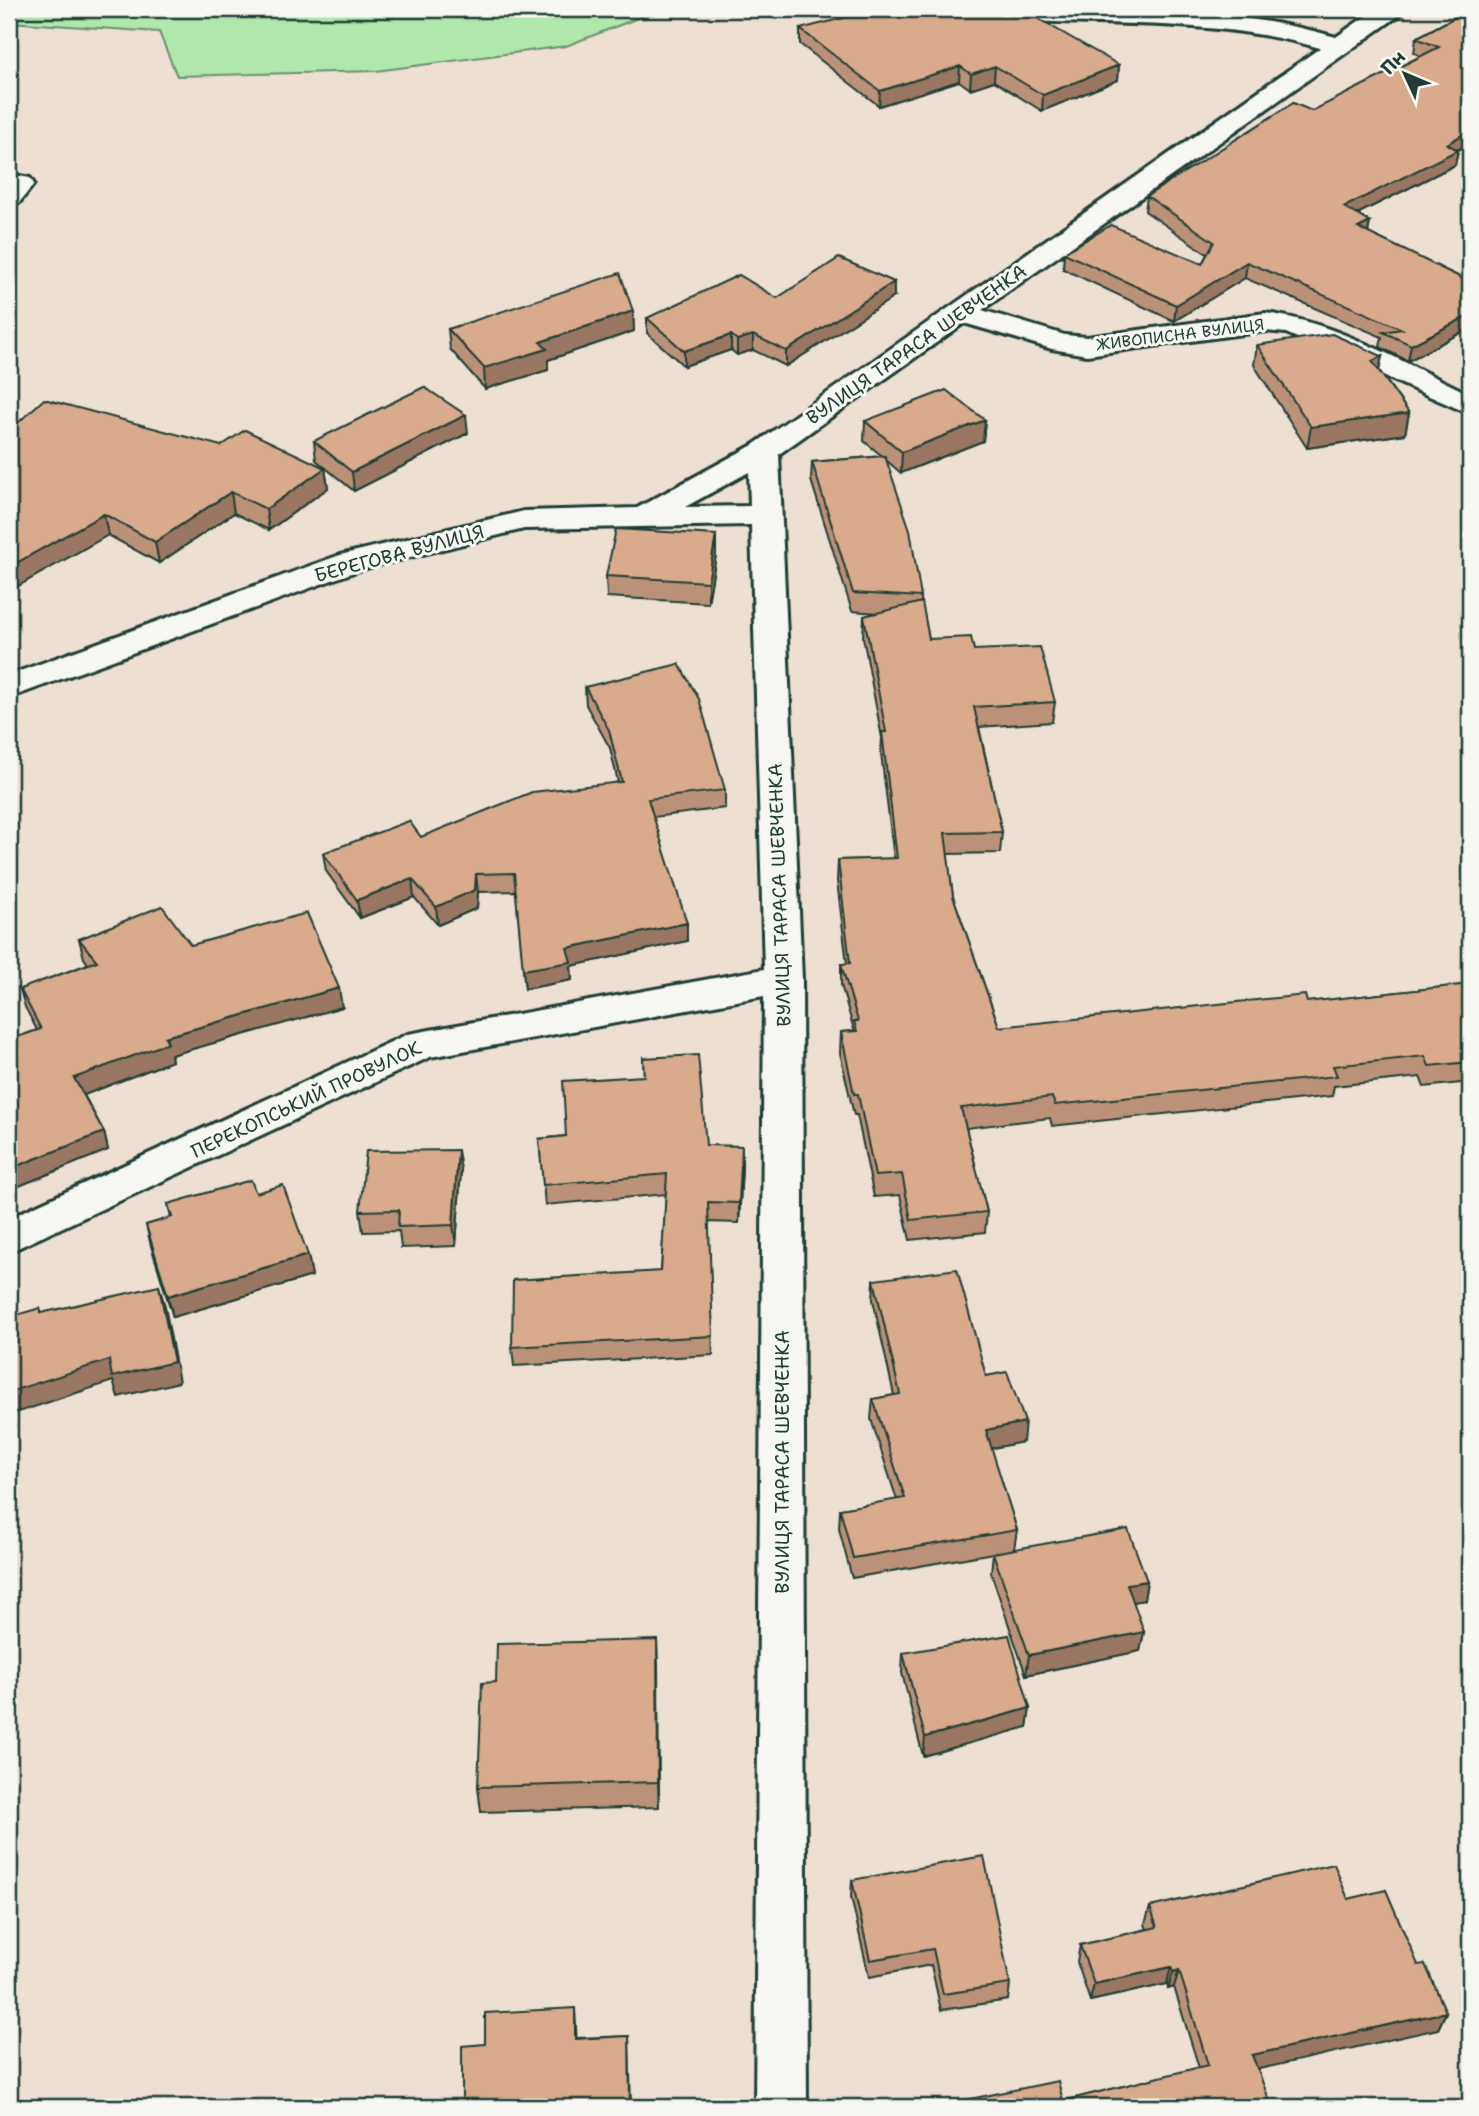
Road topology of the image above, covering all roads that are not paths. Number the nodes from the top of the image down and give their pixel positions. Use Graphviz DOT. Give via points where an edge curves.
graph roads {
  1 [pos="1392,9"];
  2 [pos="1023,14"];
  3 [pos="1339,46"];
  4 [pos="9,182"];
  5 [pos="9,197"];
  6 [pos="960,313"];
  7 [pos="1470,405"];
  8 [pos="764,451"];
  9 [pos="766,515"];
  10 [pos="642,518"];
  11 [pos="9,687"];
  12 [pos="783,979"];
  13 [pos="9,1236"];
  14 [pos="781,2107"];
  1 -- 3 [label="street, ВУЛИЦЯ ТАРАСА ШЕВЧЕНКА"];
  2 -- 3 [label="street" via="1213,20 1287,31"];
  3 -- 6 [label="street, ВУЛИЦЯ ТАРАСА ШЕВЧЕНКА"];
  4 -- 5 [label="street" via="20,184"];
  6 -- 7 [label="street, ЖИВОПИСНА ВУЛИЦЯ" via="1087,346 1265,322 1290,325"];
  6 -- 8 [label="street, ВУЛИЦЯ ТАРАСА ШЕВЧЕНКА"];
  8 -- 9 [label="street, ВУЛИЦЯ ТАРАСА ШЕВЧЕНКА"];
  8 -- 10 [label="street"];
  9 -- 10 [label="street, БЕРЕГОВА ВУЛИЦЯ"];
  9 -- 12 [label="street, ВУЛИЦЯ ТАРАСА ШЕВЧЕНКА"];
  10 -- 11 [label="street, БЕРЕГОВА ВУЛИЦЯ" via="524,520 351,562"];
  12 -- 13 [label="street, ПЕРЕКОПСЬКИЙ ПРОВУЛОК" via="422,1044"];
  12 -- 14 [label="street, ВУЛИЦЯ ТАРАСА ШЕВЧЕНКА"];
}
